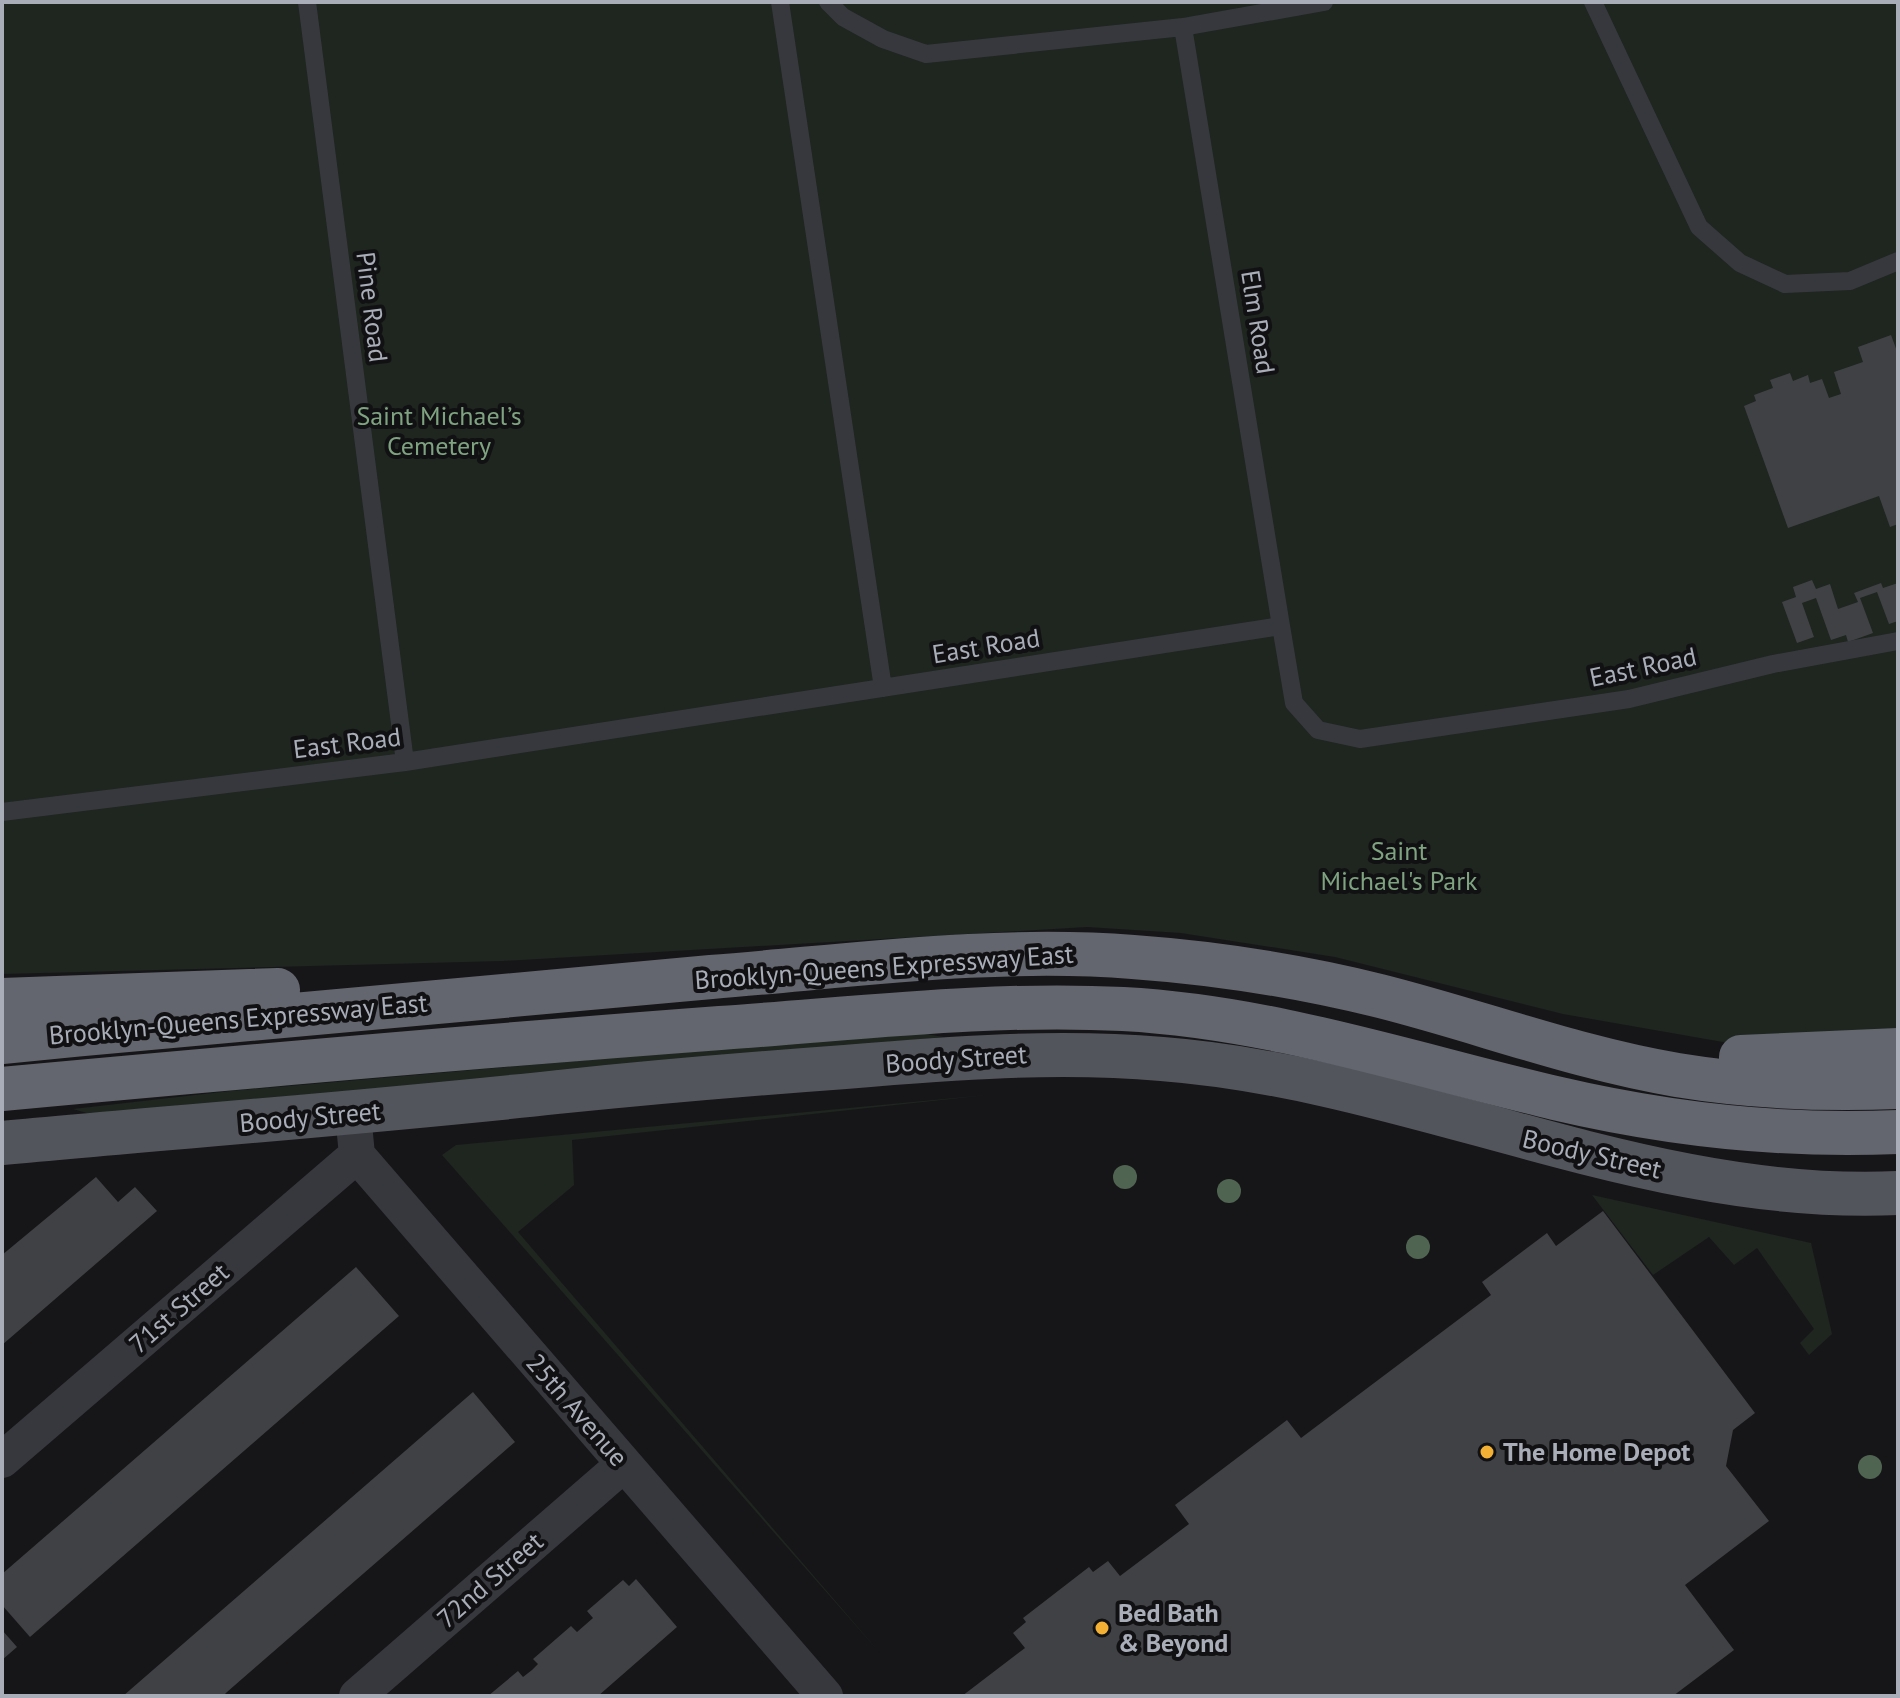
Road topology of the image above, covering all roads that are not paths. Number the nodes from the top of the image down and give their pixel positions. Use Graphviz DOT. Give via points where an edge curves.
graph roads {
  1 [pos="307,2"];
  2 [pos="780,2"];
  3 [pos="828,2"];
  4 [pos="1324,2"];
  5 [pos="1593,2"];
  6 [pos="1183,27"];
  7 [pos="1898,261"];
  8 [pos="1281,626"];
  9 [pos="1898,641"];
  10 [pos="883,688"];
  11 [pos="405,762"];
  12 [pos="2,812"];
  13 [pos="489,996"];
  14 [pos="2,1000"];
  15 [pos="1465,1020"];
  16 [pos="2,1042"];
  17 [pos="1898,1050"];
  18 [pos="1898,1087"];
  19 [pos="2,1089"];
  20 [pos="1898,1132"];
  21 [pos="355,1134"];
  22 [pos="2,1143"];
  23 [pos="1898,1193"];
  24 [pos="2,1460"];
  25 [pos="624,1464"];
  26 [pos="357,1696"];
  27 [pos="825,1696"];
  1 -- 11 [label="lane, Pine Road"];
  2 -- 10 [label="lane"];
  3 -- 6 [label="lane" via="843,17 883,39 926,54"];
  4 -- 6 [label="lane"];
  5 -- 7 [label="lane" via="1699,227 1740,263 1785,284 1850,281"];
  6 -- 8 [label="lane, Elm Road"];
  8 -- 9 [label="lane, East Road" via="1294,703 1318,730 1360,739 1629,699"];
  8 -- 10 [label="lane, East Road"];
  10 -- 11 [label="lane, East Road"];
  11 -- 12 [label="lane, East Road"];
  13 -- 14 [label="highway" via="250,989"];
  13 -- 15 [label="highway, Brooklyn-Queens Expressway East" via="942,958 1066,954 1257,971"];
  13 -- 16 [label="highway, Brooklyn-Queens Expressway East"];
  15 -- 17 [label="highway" via="1724,1056"];
  15 -- 18 [label="highway, Brooklyn-Queens Expressway East" via="1677,1075 1805,1088"];
  19 -- 20 [label="highway, Brooklyn-Queens Expressway East" via="447,1048 1001,1009 1110,1009 1311,1035 1638,1113 1746,1129"];
  21 -- 22 [label="main road, Boody Street"];
  21 -- 23 [label="main road, Boody Street" via="662,1081 978,1056 1102,1055 1287,1077 1557,1147 1737,1184 1797,1193"];
  21 -- 24 [label="street, 71st Street"];
  21 -- 25 [label="street, 25th Avenue"];
  25 -- 26 [label="street, 72nd Street"];
  25 -- 27 [label="street, 25th Avenue"];
}
